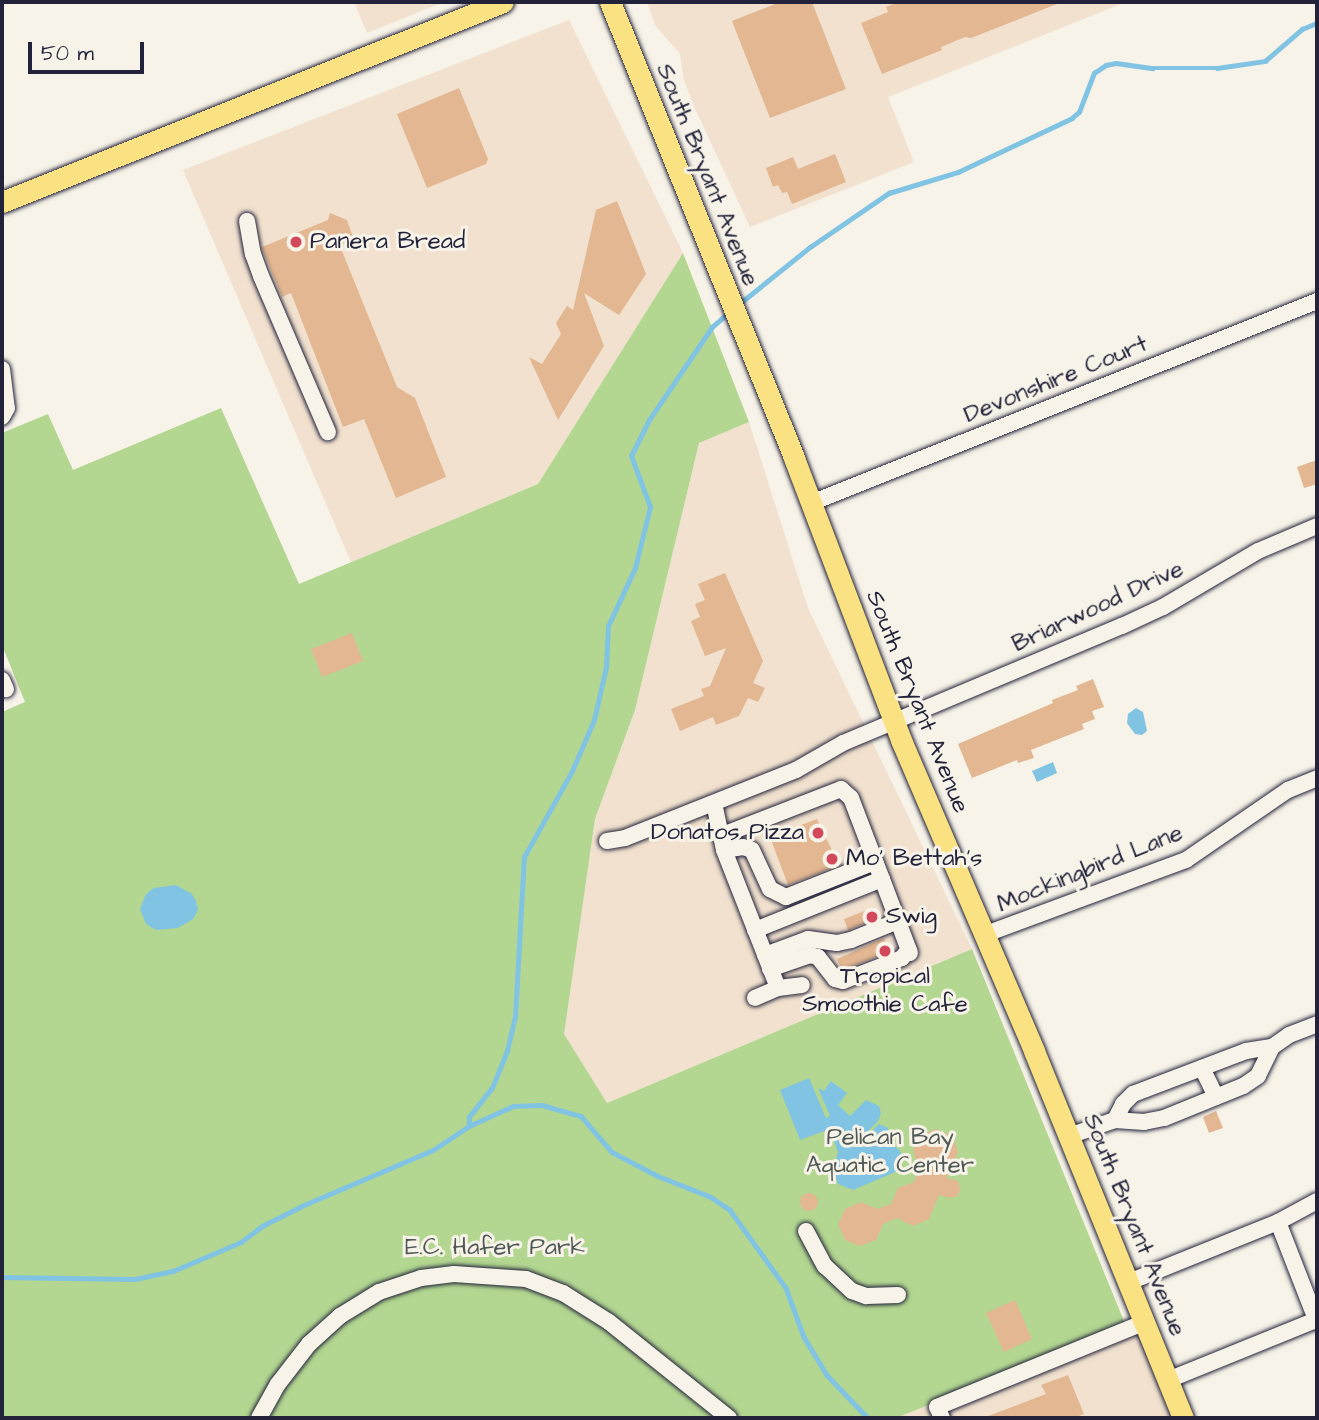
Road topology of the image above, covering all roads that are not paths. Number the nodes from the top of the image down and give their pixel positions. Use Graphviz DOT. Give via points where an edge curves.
graph roads {
  1 [pos="503,2"];
  2 [pos="610,2"];
  3 [pos="2,202"];
  4 [pos="247,221"];
  5 [pos="1317,300"];
  6 [pos="2,369"];
  7 [pos="2,417"];
  8 [pos="328,432"];
  9 [pos="811,503"];
  10 [pos="1317,526"];
  11 [pos="894,723"];
  12 [pos="1317,778"];
  13 [pos="714,803"];
  14 [pos="607,841"];
  15 [pos="722,843"];
  16 [pos="876,862"];
  17 [pos="881,879"];
  18 [pos="898,921"];
  19 [pos="755,930"];
  20 [pos="986,934"];
  21 [pos="767,962"];
  22 [pos="802,985"];
  23 [pos="778,988"];
  24 [pos="755,998"];
  25 [pos="1317,1024"];
  26 [pos="1272,1047"];
  27 [pos="1202,1068"];
  28 [pos="1216,1097"];
  29 [pos="1115,1120"];
  30 [pos="1069,1136"];
  31 [pos="1317,1201"];
  32 [pos="1278,1222"];
  33 [pos="806,1231"];
  34 [pos="1129,1282"];
  35 [pos="898,1295"];
  36 [pos="1317,1321"];
  37 [pos="1145,1322"];
  38 [pos="1168,1380"];
  39 [pos="259,1418"];
  40 [pos="729,1418"];
  41 [pos="942,1418"];
  42 [pos="1183,1418"];
  1 -- 3 [label="main road"];
  2 -- 9 [label="main road, South Bryant Avenue"];
  4 -- 8 [label="street" via="253,254"];
  5 -- 9 [label="street, Devonshire Court"];
  6 -- 7 [label="street" via="7,408"];
  9 -- 11 [label="main road, South Bryant Avenue"];
  10 -- 11 [label="street, Briarwood Drive" via="1258,551 1153,612"];
  11 -- 13 [label="street, Briarwood Drive"];
  11 -- 20 [label="main road, South Bryant Avenue"];
  12 -- 20 [label="street, Mockingbird Lane" via="1288,789 1186,860"];
  13 -- 14 [label="street, Briarwood Drive"];
  13 -- 15 [label="street"];
  15 -- 16 [label="street" via="752,850 771,889 786,897"];
  15 -- 16 [label="street" via="841,789 850,798"];
  15 -- 19 [label="street"];
  16 -- 17 [label="street"];
  17 -- 18 [label="street"];
  17 -- 19 [label="street"];
  18 -- 21 [label="street" via="837,943 808,939"];
  18 -- 21 [label="street" via="909,951 843,981 835,979 818,957"];
  19 -- 21 [label="street"];
  20 -- 30 [label="main road, South Bryant Avenue"];
  21 -- 23 [label="street"];
  22 -- 23 [label="street"];
  23 -- 24 [label="street"];
  25 -- 26 [label="street"];
  26 -- 27 [label="street" via="1246,1051"];
  26 -- 28 [label="street" via="1258,1076"];
  27 -- 28 [label="street"];
  27 -- 29 [label="street" via="1133,1094"];
  28 -- 29 [label="street" via="1164,1118"];
  29 -- 30 [label="street"];
  30 -- 34 [label="main road, South Bryant Avenue"];
  31 -- 32 [label="street"];
  32 -- 34 [label="street"];
  32 -- 36 [label="street"];
  33 -- 35 [label="street" via="825,1266 852,1291 866,1296"];
  34 -- 37 [label="main road, South Bryant Avenue"];
  36 -- 38 [label="street"];
  37 -- 38 [label="main road, South Bryant Avenue"];
  37 -- 41 [label="street" via="937,1407"];
  38 -- 42 [label="main road, South Bryant Avenue"];
  39 -- 40 [label="street" via="309,1344 340,1316 379,1292 421,1278 454,1274 526,1279 563,1293 609,1322"];
}
